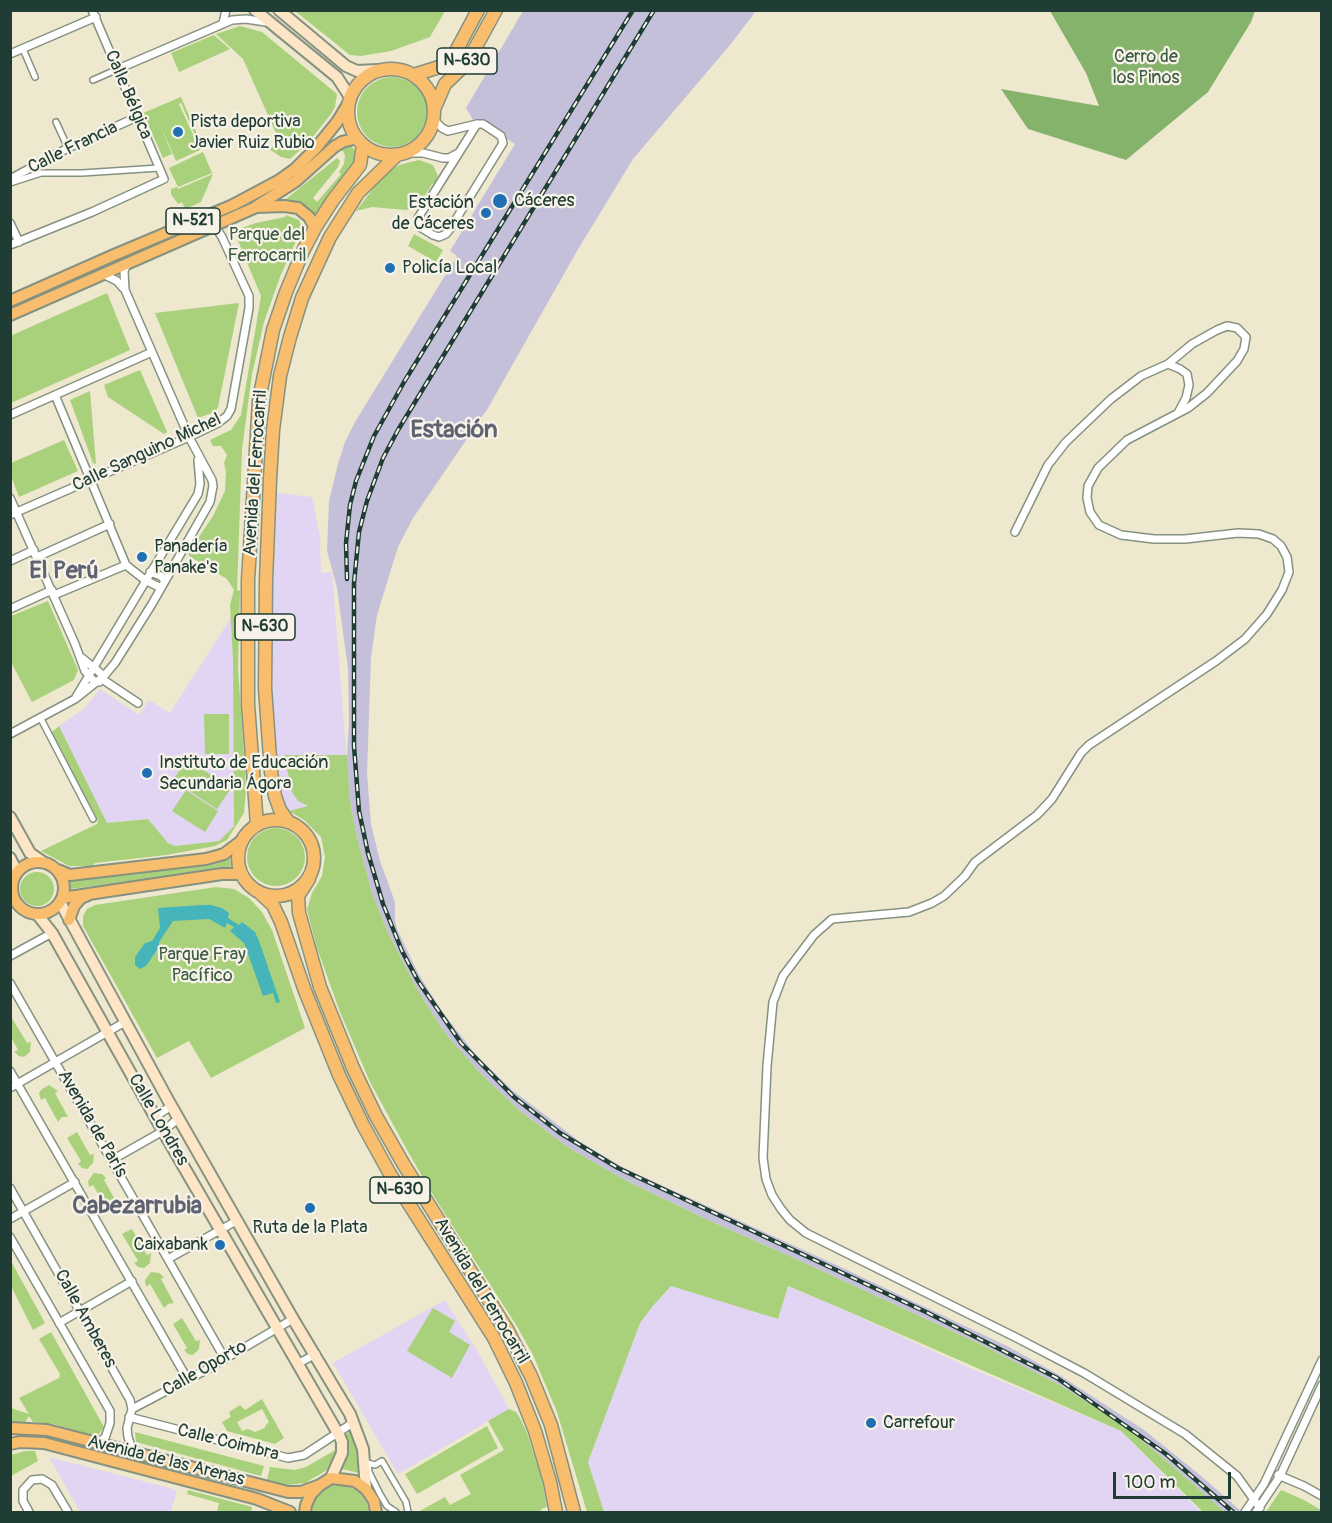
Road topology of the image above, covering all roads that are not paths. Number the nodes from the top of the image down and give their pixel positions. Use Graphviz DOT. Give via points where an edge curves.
graph roads {
  1 [pos="226,10"];
  2 [pos="255,10"];
  3 [pos="279,10"];
  4 [pos="478,10"];
  5 [pos="496,10"];
  6 [pos="97,14"];
  7 [pos="223,23"];
  8 [pos="272,24"];
  9 [pos="23,50"];
  10 [pos="10,54"];
  11 [pos="118,69"];
  12 [pos="378,70"];
  13 [pos="414,75"];
  14 [pos="35,77"];
  15 [pos="93,80"];
  16 [pos="349,101"];
  17 [pos="434,114"];
  18 [pos="137,117"];
  19 [pos="56,122"];
  20 [pos="477,124"];
  21 [pos="454,131"];
  22 [pos="360,142"];
  23 [pos="464,144"];
  24 [pos="68,148"];
  25 [pos="459,152"];
  26 [pos="401,154"];
  27 [pos="437,158"];
  28 [pos="159,168"];
  29 [pos="440,180"];
  30 [pos="10,181"];
  31 [pos="254,207"];
  32 [pos="10,223"];
  33 [pos="209,226"];
  34 [pos="315,228"];
  35 [pos="19,242"];
  36 [pos="10,245"];
  37 [pos="127,263"];
  38 [pos="102,274"];
  39 [pos="125,290"];
  40 [pos="10,301"];
  41 [pos="10,315"];
  42 [pos="152,352"];
  43 [pos="1168,364"];
  44 [pos="55,395"];
  45 [pos="1178,413"];
  46 [pos="10,415"];
  47 [pos="189,437"];
  48 [pos="198,457"];
  49 [pos="91,480"];
  50 [pos="198,494"];
  51 [pos="10,498"];
  52 [pos="210,502"];
  53 [pos="14,513"];
  54 [pos="110,524"];
  55 [pos="1015,532"];
  56 [pos="35,554"];
  57 [pos="10,561"];
  58 [pos="126,565"];
  59 [pos="150,572"];
  60 [pos="145,580"];
  61 [pos="165,581"];
  62 [pos="161,588"];
  63 [pos="53,593"];
  64 [pos="10,609"];
  65 [pos="102,654"];
  66 [pos="80,656"];
  67 [pos="93,669"];
  68 [pos="88,676"];
  69 [pos="102,679"];
  70 [pos="75,699"];
  71 [pos="138,703"];
  72 [pos="40,717"];
  73 [pos="10,734"];
  74 [pos="10,818"];
  75 [pos="93,819"];
  76 [pos="288,821"];
  77 [pos="257,825"];
  78 [pos="241,841"];
  79 [pos="10,858"];
  80 [pos="43,862"];
  81 [pos="57,870"];
  82 [pos="241,874"];
  83 [pos="13,877"];
  84 [pos="309,879"];
  85 [pos="94,892"];
  86 [pos="260,893"];
  87 [pos="61,900"];
  88 [pos="15,905"];
  89 [pos="37,914"];
  90 [pos="69,920"];
  91 [pos="52,933"];
  92 [pos="10,956"];
  93 [pos="10,983"];
  94 [pos="125,1022"];
  95 [pos="108,1032"];
  96 [pos="56,1061"];
  97 [pos="10,1071"];
  98 [pos="18,1083"];
  99 [pos="10,1088"];
  100 [pos="171,1106"];
  101 [pos="155,1117"];
  102 [pos="179,1118"];
  103 [pos="163,1131"];
  104 [pos="112,1160"];
  105 [pos="75,1182"];
  106 [pos="10,1188"];
  107 [pos="24,1212"];
  108 [pos="10,1219"];
  109 [pos="238,1220"];
  110 [pos="221,1230"];
  111 [pos="10,1237"];
  112 [pos="168,1259"];
  113 [pos="132,1281"];
  114 [pos="81,1311"];
  115 [pos="293,1318"];
  116 [pos="59,1323"];
  117 [pos="278,1328"];
  118 [pos="316,1354"];
  119 [pos="225,1359"];
  120 [pos="1322,1360"];
  121 [pos="299,1363"];
  122 [pos="188,1380"];
  123 [pos="1322,1385"];
  124 [pos="132,1409"];
  125 [pos="129,1417"];
  126 [pos="354,1424"];
  127 [pos="10,1428"];
  128 [pos="338,1434"];
  129 [pos="95,1442"];
  130 [pos="10,1444"];
  131 [pos="138,1453"];
  132 [pos="1271,1471"];
  133 [pos="1280,1476"];
  134 [pos="331,1478"];
  135 [pos="320,1485"];
  136 [pos="366,1489"];
  137 [pos="1322,1496"];
  138 [pos="1254,1499"];
  139 [pos="374,1501"];
  140 [pos="1258,1510"];
  141 [pos="29,1512"];
  142 [pos="68,1512"];
  143 [pos="290,1512"];
  144 [pos="305,1512"];
  145 [pos="376,1512"];
  146 [pos="385,1512"];
  147 [pos="396,1512"];
  148 [pos="408,1512"];
  149 [pos="556,1512"];
  150 [pos="574,1512"];
  151 [pos="1245,1512"];
  1 -- 7 [label="street"];
  2 -- 8 [label="main road"];
  3 -- 12 [label="main road" via="346,66 357,71"];
  4 -- 13 [label="highway, N-630" via="448,61"];
  5 -- 17 [label="highway, N-630" via="466,63 445,84"];
  6 -- 9 [label="street"];
  6 -- 11 [label="street, Calle Bélgica"];
  7 -- 8 [label="street" via="246,19"];
  7 -- 11 [label="street"];
  8 -- 16 [label="main road" via="337,77"];
  9 -- 10 [label="street"];
  9 -- 14 [label="street"];
  11 -- 15 [label="street"];
  11 -- 18 [label="street, Calle Bélgica"];
  12 -- 13 [label="highway, N-630" via="400,69"];
  12 -- 16 [label="highway" via="357,84"];
  13 -- 17 [label="highway, N-630" via="431,94"];
  16 -- 22 [label="highway" via="348,121"];
  16 -- 40 [label="main road, N-521" via="338,122 316,148 278,181 233,205"];
  17 -- 21 [label="street" via="442,128"];
  17 -- 26 [label="highway, N-630" via="422,143"];
  18 -- 24 [label="street, Calle Francia"];
  18 -- 28 [label="street, Calle Bélgica"];
  19 -- 24 [label="street"];
  20 -- 21 [label="street"];
  20 -- 23 [label="street"];
  20 -- 29 [label="street" via="501,136 503,145 443,236 420,227 418,218"];
  21 -- 23 [label="street"];
  22 -- 26 [label="highway" via="377,153"];
  22 -- 31 [label="main road, N-521" via="342,142 296,180"];
  22 -- 34 [label="highway, Avenida del Ferrocarril / N-630" via="360,165"];
  23 -- 25 [label="street"];
  24 -- 30 [label="street, Calle Francia"];
  25 -- 27 [label="street"];
  25 -- 29 [label="street"];
  26 -- 27 [label="street"];
  26 -- 76 [label="highway, Avenida del Ferrocarril / N-630" via="358,193 330,237 302,298 280,376 270,490 265,688 275,796"];
  27 -- 29 [label="street" via="442,168"];
  28 -- 30 [label="street" via="41,173"];
  28 -- 35 [label="street, Calle Bélgica" via="164,179"];
  31 -- 33 [label="main road, N-521"];
  31 -- 34 [label="main road" via="298,208"];
  32 -- 35 [label="street"];
  33 -- 37 [label="main road, N-521"];
  33 -- 47 [label="street, Calle Sanguino Michel" via="222,237 249,296 249,308 231,409 218,423"];
  34 -- 77 [label="highway, Avenida del Ferrocarril / N-630" via="273,330 259,400 248,580 248,704"];
  35 -- 36 [label="street"];
  37 -- 38 [label="main road, N-521"];
  37 -- 39 [label="street"];
  38 -- 39 [label="street"];
  38 -- 41 [label="main road, N-521"];
  39 -- 42 [label="street"];
  42 -- 44 [label="street"];
  42 -- 47 [label="street"];
  43 -- 45 [label="street" via="1187,374 1186,398"];
  43 -- 45 [label="street" via="1192,344 1227,326 1237,328 1246,337 1244,349 1224,377"];
  43 -- 55 [label="street" via="1141,376 1110,399 1065,442 1048,465"];
  44 -- 46 [label="street"];
  44 -- 49 [label="street"];
  45 -- 138 [label="street" via="1127,440 1098,468 1088,486 1090,512 1110,531 1135,538 1185,539 1238,533 1273,539 1287,557 1289,572 1282,590 1245,639 1089,745 1037,815 983,854 944,896 909,912 832,919 814,935 783,976 773,1002 763,1158 765,1179 772,1195 790,1221 806,1233 1084,1373 1185,1434 1237,1476"];
  47 -- 48 [label="street"];
  47 -- 49 [label="street, Calle Sanguino Michel"];
  48 -- 50 [label="street"];
  48 -- 52 [label="street" via="212,480"];
  49 -- 53 [label="street, Calle Sanguino Michel"];
  49 -- 54 [label="street"];
  50 -- 52 [label="street" via="207,496"];
  50 -- 59 [label="street"];
  51 -- 53 [label="street"];
  52 -- 61 [label="street"];
  53 -- 56 [label="street"];
  54 -- 56 [label="street"];
  54 -- 58 [label="street"];
  56 -- 57 [label="street"];
  56 -- 63 [label="street"];
  58 -- 60 [label="street"];
  58 -- 63 [label="street"];
  59 -- 60 [label="street"];
  59 -- 61 [label="street"];
  60 -- 62 [label="street"];
  60 -- 65 [label="street"];
  61 -- 62 [label="street"];
  62 -- 69 [label="street"];
  63 -- 64 [label="street"];
  63 -- 66 [label="street"];
  65 -- 66 [label="street"];
  65 -- 67 [label="street"];
  66 -- 67 [label="street"];
  66 -- 68 [label="street"];
  67 -- 68 [label="street"];
  67 -- 69 [label="street"];
  68 -- 69 [label="street" via="94,681"];
  68 -- 70 [label="street"];
  69 -- 70 [label="street"];
  69 -- 71 [label="street"];
  70 -- 72 [label="street"];
  72 -- 73 [label="street"];
  72 -- 75 [label="street"];
  74 -- 80 [label="main road" via="30,853"];
  76 -- 77 [label="highway" via="270,820"];
  76 -- 84 [label="highway, N-630" via="306,833 314,849"];
  77 -- 78 [label="highway"];
  78 -- 81 [label="main road" via="224,854 206,859 70,875"];
  78 -- 82 [label="highway"];
  79 -- 83 [label="main road"];
  80 -- 81 [label="main road"];
  80 -- 83 [label="main road" via="28,863"];
  81 -- 87 [label="main road" via="64,883"];
  82 -- 85 [label="main road"];
  82 -- 86 [label="highway, N-630"];
  83 -- 88 [label="main road"];
  84 -- 86 [label="highway" via="284,896"];
  84 -- 150 [label="highway, Avenida del Ferrocarril / N-630" via="298,896 299,913 321,987 353,1068 404,1165 507,1329 531,1376 551,1425"];
  85 -- 87 [label="main road"];
  85 -- 90 [label="main road" via="77,902"];
  86 -- 149 [label="highway, Avenida del Ferrocarril / N-630" via="273,905 281,922 305,991 363,1125 494,1338 516,1383 535,1431"];
  87 -- 89 [label="main road" via="53,909"];
  87 -- 90 [label="main road, Calle Londres"];
  88 -- 89 [label="main road"];
  89 -- 91 [label="main road, Calle Londres"];
  90 -- 94 [label="main road, Calle Londres"];
  91 -- 92 [label="street"];
  91 -- 95 [label="main road, Calle Londres"];
  93 -- 96 [label="street, Avenida de París"];
  94 -- 95 [label="street"];
  94 -- 100 [label="main road, Calle Londres"];
  95 -- 96 [label="street"];
  95 -- 101 [label="main road, Calle Londres"];
  96 -- 98 [label="street"];
  96 -- 104 [label="street, Avenida de París"];
  97 -- 98 [label="street"];
  98 -- 99 [label="street"];
  98 -- 105 [label="street"];
  100 -- 101 [label="street"];
  100 -- 102 [label="main road, Calle Londres"];
  101 -- 103 [label="main road, Calle Londres"];
  102 -- 103 [label="street"];
  102 -- 109 [label="main road, Calle Londres"];
  103 -- 104 [label="street"];
  103 -- 110 [label="main road, Calle Londres"];
  104 -- 112 [label="street, Avenida de París"];
  105 -- 107 [label="street"];
  105 -- 113 [label="street"];
  106 -- 107 [label="street, Calle Amberes"];
  107 -- 108 [label="street"];
  107 -- 114 [label="street, Calle Amberes"];
  109 -- 110 [label="street"];
  109 -- 115 [label="main road, Calle Londres"];
  110 -- 112 [label="street"];
  110 -- 117 [label="main road, Calle Londres"];
  111 -- 116 [label="street, Calle Amberes"];
  112 -- 119 [label="street, Avenida de París"];
  113 -- 114 [label="street"];
  113 -- 122 [label="street"];
  114 -- 116 [label="street"];
  114 -- 124 [label="street, Calle Amberes"];
  115 -- 117 [label="street"];
  115 -- 118 [label="main road, Calle Londres"];
  116 -- 129 [label="street, Calle Amberes" via="110,1411 105,1438"];
  117 -- 119 [label="street, Calle Oporto"];
  117 -- 121 [label="main road, Calle Londres"];
  118 -- 121 [label="street"];
  118 -- 126 [label="main road, Calle Londres"];
  119 -- 122 [label="street, Calle Oporto"];
  120 -- 132 [label="street"];
  121 -- 128 [label="main road, Calle Londres"];
  122 -- 124 [label="street, Calle Oporto"];
  123 -- 133 [label="street"];
  124 -- 125 [label="street"];
  125 -- 128 [label="street, Calle Coimbra" via="288,1458 304,1455"];
  125 -- 131 [label="street" via="128,1437"];
  126 -- 128 [label="street, Calle Coimbra"];
  126 -- 136 [label="main road, Calle Londres" via="363,1449"];
  127 -- 129 [label="main road, Avenida de las Arenas" via="47,1430"];
  128 -- 134 [label="main road" via="342,1453"];
  129 -- 131 [label="main road, Avenida de las Arenas"];
  130 -- 143 [label="main road, Avenida de las Arenas" via="44,1443 257,1499"];
  131 -- 135 [label="main road, Avenida de las Arenas" via="288,1492"];
  132 -- 133 [label="street"];
  132 -- 138 [label="street"];
  133 -- 137 [label="street"];
  133 -- 140 [label="street"];
  134 -- 135 [label="main road"];
  134 -- 136 [label="main road" via="355,1481"];
  135 -- 144 [label="main road" via="311,1494"];
  136 -- 139 [label="main road"];
  138 -- 140 [label="street"];
  138 -- 151 [label="street"];
  139 -- 145 [label="main road"];
  139 -- 146 [label="main road"];
  141 -- 142 [label="street" via="23,1490 29,1482 42,1479 52,1485"];
  147 -- 148 [label="street" via="387,1506 368,1463 382,1461"];
}
